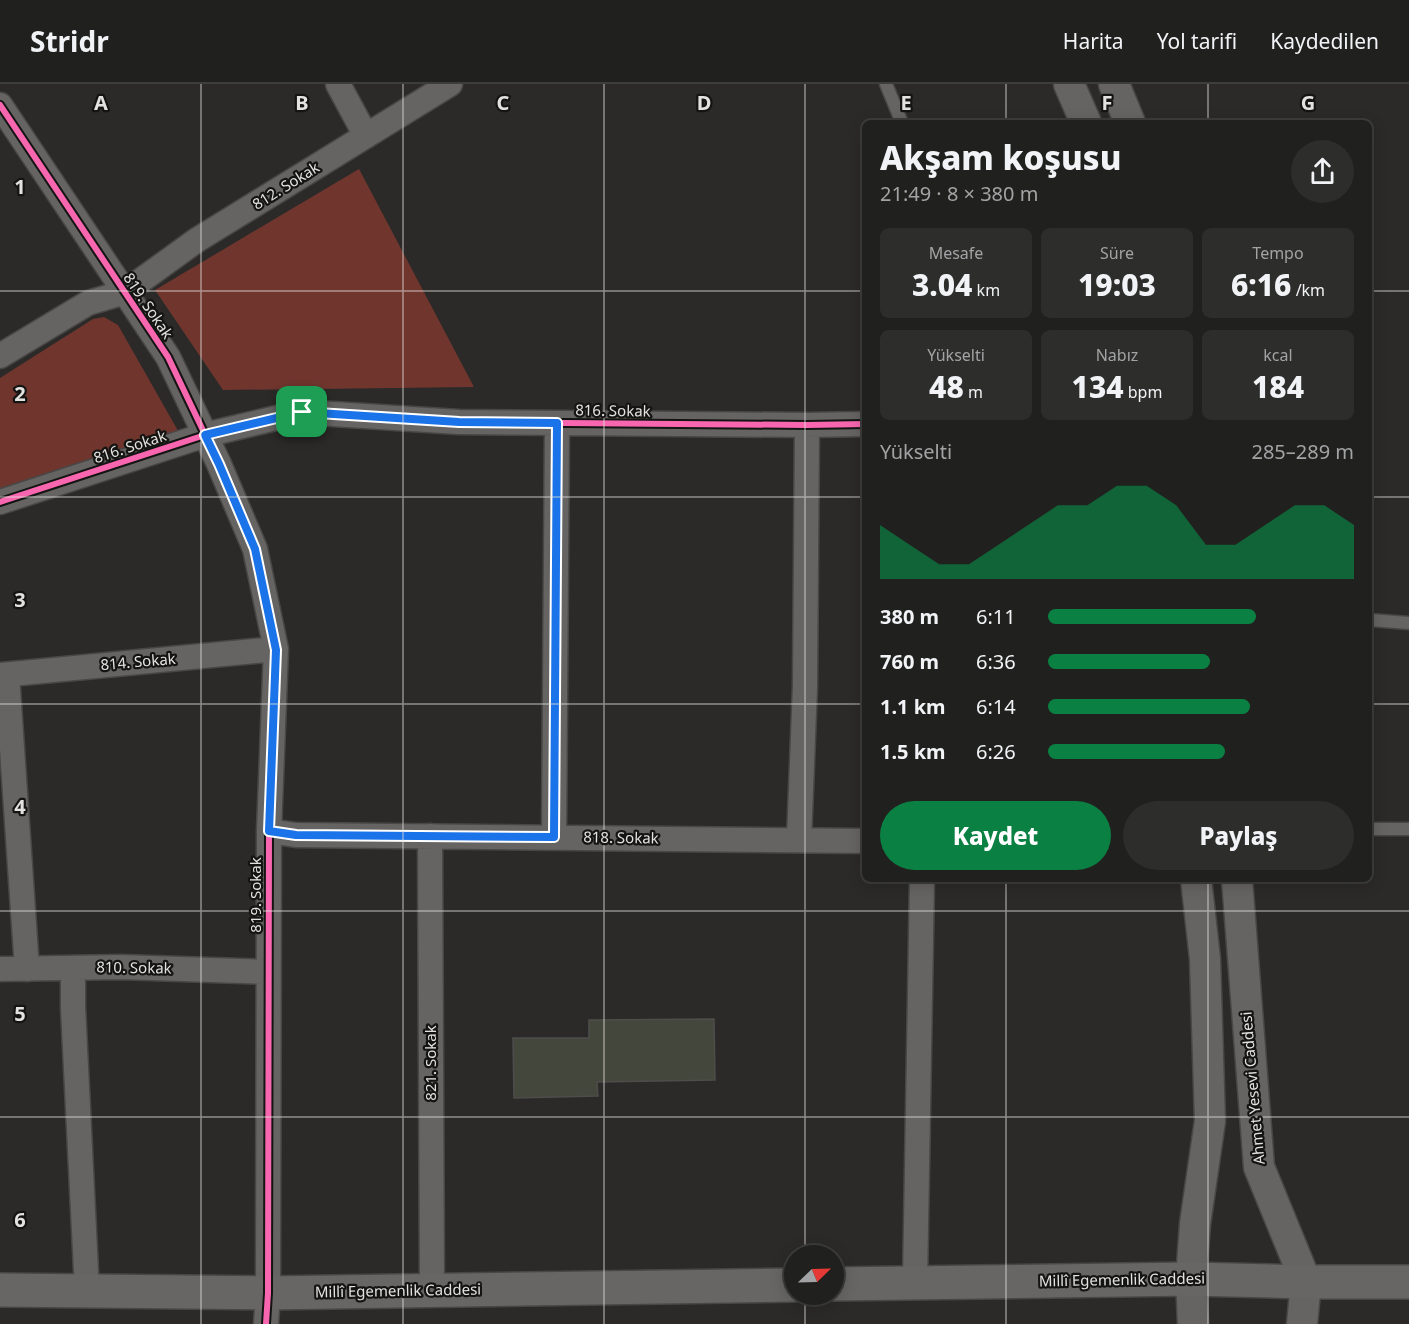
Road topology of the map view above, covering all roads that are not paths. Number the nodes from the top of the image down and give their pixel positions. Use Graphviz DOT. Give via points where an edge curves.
graph roads {
  1 [pos="338,84"];
  2 [pos="450,84"];
  3 [pos="886,84"];
  4 [pos="1069,84"];
  5 [pos="1114,84"];
  6 [pos="0,105"];
  7 [pos="901,120"];
  8 [pos="1085,120"];
  9 [pos="1129,120"];
  10 [pos="366,136"];
  11 [pos="125,292"];
  12 [pos="0,356"];
  13 [pos="557,423"];
  14 [pos="862,424"];
  15 [pos="807,425"];
  16 [pos="205,435"];
  17 [pos="0,502"];
  18 [pos="1372,620"];
  19 [pos="1409,623"];
  20 [pos="276,650"];
  21 [pos="3,675"];
  22 [pos="1372,829"];
  23 [pos="1409,829"];
  24 [pos="269,831"];
  25 [pos="430,836"];
  26 [pos="554,837"];
  27 [pos="799,840"];
  28 [pos="862,841"];
  29 [pos="922,882"];
  30 [pos="1196,882"];
  31 [pos="1237,882"];
  32 [pos="73,968"];
  33 [pos="0,969"];
  34 [pos="27,969"];
  35 [pos="268,972"];
  36 [pos="1191,1279"];
  37 [pos="1306,1282"];
  38 [pos="1409,1282"];
  39 [pos="915,1283"];
  40 [pos="844,1284"];
  41 [pos="784,1285"];
  42 [pos="0,1290"];
  43 [pos="87,1291"];
  44 [pos="432,1291"];
  45 [pos="267,1309"];
  46 [pos="1193,1324"];
  47 [pos="1302,1324"];
  1 -- 10 [label="street"];
  2 -- 10 [label="street, 812. Sokak"];
  3 -- 7 [label="lane"];
  4 -- 8 [label="street"];
  5 -- 9 [label="street"];
  6 -- 11 [label="street, 819. Sokak"];
  10 -- 11 [label="street, 812. Sokak" via="197,240"];
  11 -- 12 [label="street, 812. Sokak" via="88,303"];
  11 -- 16 [label="street, 819. Sokak" via="168,357"];
  13 -- 15 [label="street, 816. Sokak"];
  13 -- 16 [label="street, 816. Sokak" via="459,422 302,412"];
  13 -- 26 [label="street"];
  14 -- 15 [label="street, 816. Sokak"];
  15 -- 27 [label="street" via="805,686"];
  16 -- 17 [label="street, 816. Sokak"];
  16 -- 20 [label="street, 819. Sokak" via="255,549"];
  18 -- 19 [label="lane"];
  20 -- 21 [label="street, 814. Sokak"];
  20 -- 24 [label="street, 819. Sokak"];
  21 -- 34 [label="street"];
  22 -- 23 [label="lane"];
  24 -- 25 [label="street, 818. Sokak" via="296,835"];
  24 -- 35 [label="street, 819. Sokak"];
  25 -- 26 [label="street, 818. Sokak"];
  25 -- 44 [label="street, 821. Sokak"];
  26 -- 27 [label="street, 818. Sokak"];
  27 -- 28 [label="street, 818. Sokak"];
  29 -- 39 [label="street"];
  30 -- 36 [label="street" via="1206,959 1210,1121"];
  31 -- 37 [label="street, Ahmet Yesevi Caddesi" via="1258,1167"];
  32 -- 34 [label="street, 810. Sokak"];
  32 -- 35 [label="street, 810. Sokak"];
  32 -- 43 [label="street"];
  33 -- 34 [label="street, 810. Sokak"];
  35 -- 45 [label="street, 819. Sokak"];
  36 -- 37 [label="main road, Millî Egemenlik Caddesi"];
  36 -- 39 [label="main road, Millî Egemenlik Caddesi"];
  36 -- 46 [label="street"];
  37 -- 38 [label="main road, Millî Egemenlik Caddesi"];
  37 -- 47 [label="street, Ahmet Yesevi Caddesi"];
  39 -- 40 [label="main road, Millî Egemenlik Caddesi"];
  41 -- 44 [label="main road, Millî Egemenlik Caddesi"];
  42 -- 43 [label="main road, Millî Egemenlik Caddesi"];
  43 -- 45 [label="main road, Millî Egemenlik Caddesi"];
  44 -- 45 [label="main road, Millî Egemenlik Caddesi"];
}
